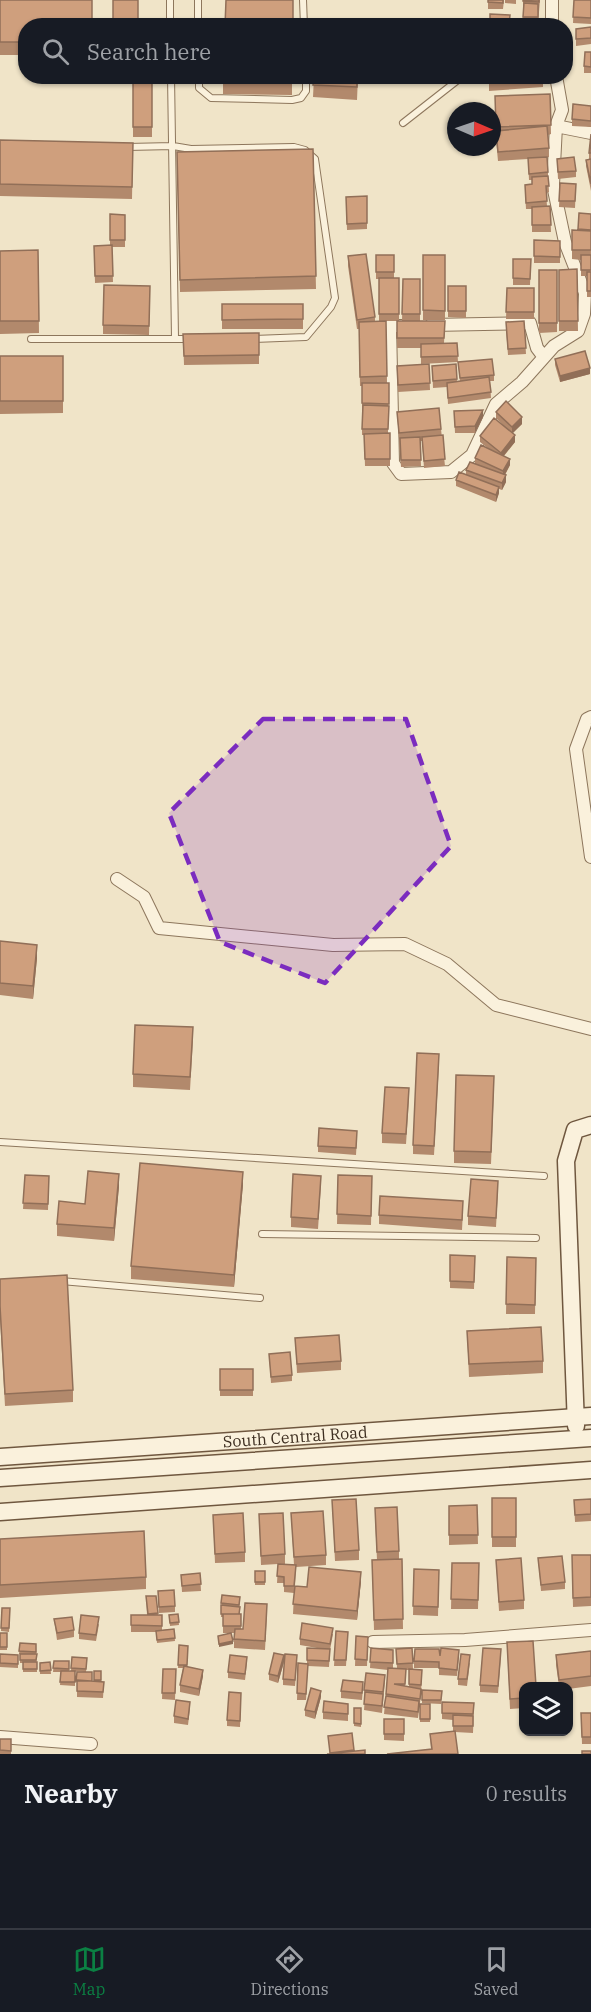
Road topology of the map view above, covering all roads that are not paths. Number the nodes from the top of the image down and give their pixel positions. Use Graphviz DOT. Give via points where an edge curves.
graph roads {
  1 [pos="170,0"];
  2 [pos="198,0"];
  3 [pos="303,0"];
  4 [pos="552,0"];
  5 [pos="170,18"];
  6 [pos="198,18"];
  7 [pos="304,18"];
  8 [pos="552,18"];
  9 [pos="171,84"];
  10 [pos="199,84"];
  11 [pos="306,84"];
  12 [pos="453,84"];
  13 [pos="557,84"];
  14 [pos="403,123"];
  15 [pos="556,126"];
  16 [pos="591,133"];
  17 [pos="172,146"];
  18 [pos="115,147"];
  19 [pos="175,338"];
  20 [pos="31,339"];
  21 [pos="199,339"];
  22 [pos="246,339"];
  23 [pos="543,356"];
  24 [pos="591,717"];
  25 [pos="591,857"];
  26 [pos="117,879"];
  27 [pos="591,1029"];
  28 [pos="591,1125"];
  29 [pos="0,1142"];
  30 [pos="544,1176"];
  31 [pos="262,1234"];
  32 [pos="536,1238"];
  33 [pos="57,1281"];
  34 [pos="260,1298"];
  35 [pos="583,1417"];
  36 [pos="584,1439"];
  37 [pos="49,1454"];
  38 [pos="0,1457"];
  39 [pos="591,1470"];
  40 [pos="50,1475"];
  41 [pos="0,1478"];
  42 [pos="0,1512"];
  43 [pos="591,1630"];
  44 [pos="373,1642"];
  45 [pos="0,1737"];
  46 [pos="91,1744"];
  1 -- 5 [label="lane"];
  2 -- 6 [label="lane"];
  3 -- 7 [label="lane"];
  4 -- 8 [label="street"];
  9 -- 17 [label="lane"];
  10 -- 11 [label="lane" via="211,98 292,100 301,98"];
  12 -- 14 [label="lane"];
  13 -- 15 [label="street" via="562,110"];
  15 -- 16 [label="street"];
  15 -- 23 [label="street" via="553,185 565,242 585,293 584,314 578,331"];
  17 -- 18 [label="lane"];
  17 -- 19 [label="lane"];
  17 -- 22 [label="lane" via="294,147 315,159 335,286 332,308 306,337"];
  19 -- 20 [label="lane"];
  19 -- 21 [label="lane"];
  23 -- 23 [label="street" via="522,382 496,404 472,455 451,472 400,474 393,463 390,326 530,323"];
  24 -- 25 [label="street" via="576,748"];
  26 -- 27 [label="street" via="144,897 159,928 333,945 405,944 447,964 496,1005"];
  28 -- 35 [label="main road" via="575,1130 566,1161"];
  29 -- 30 [label="lane"];
  31 -- 32 [label="lane"];
  33 -- 34 [label="lane"];
  35 -- 36 [label="main road"];
  35 -- 37 [label="main road, South Central Road"];
  36 -- 40 [label="main road, South Central Road"];
  37 -- 38 [label="main road, South Central Road"];
  37 -- 40 [label="main road"];
  39 -- 42 [label="main road"];
  40 -- 41 [label="main road, South Central Road"];
  43 -- 44 [label="street" via="465,1640"];
  45 -- 46 [label="street"];
}
